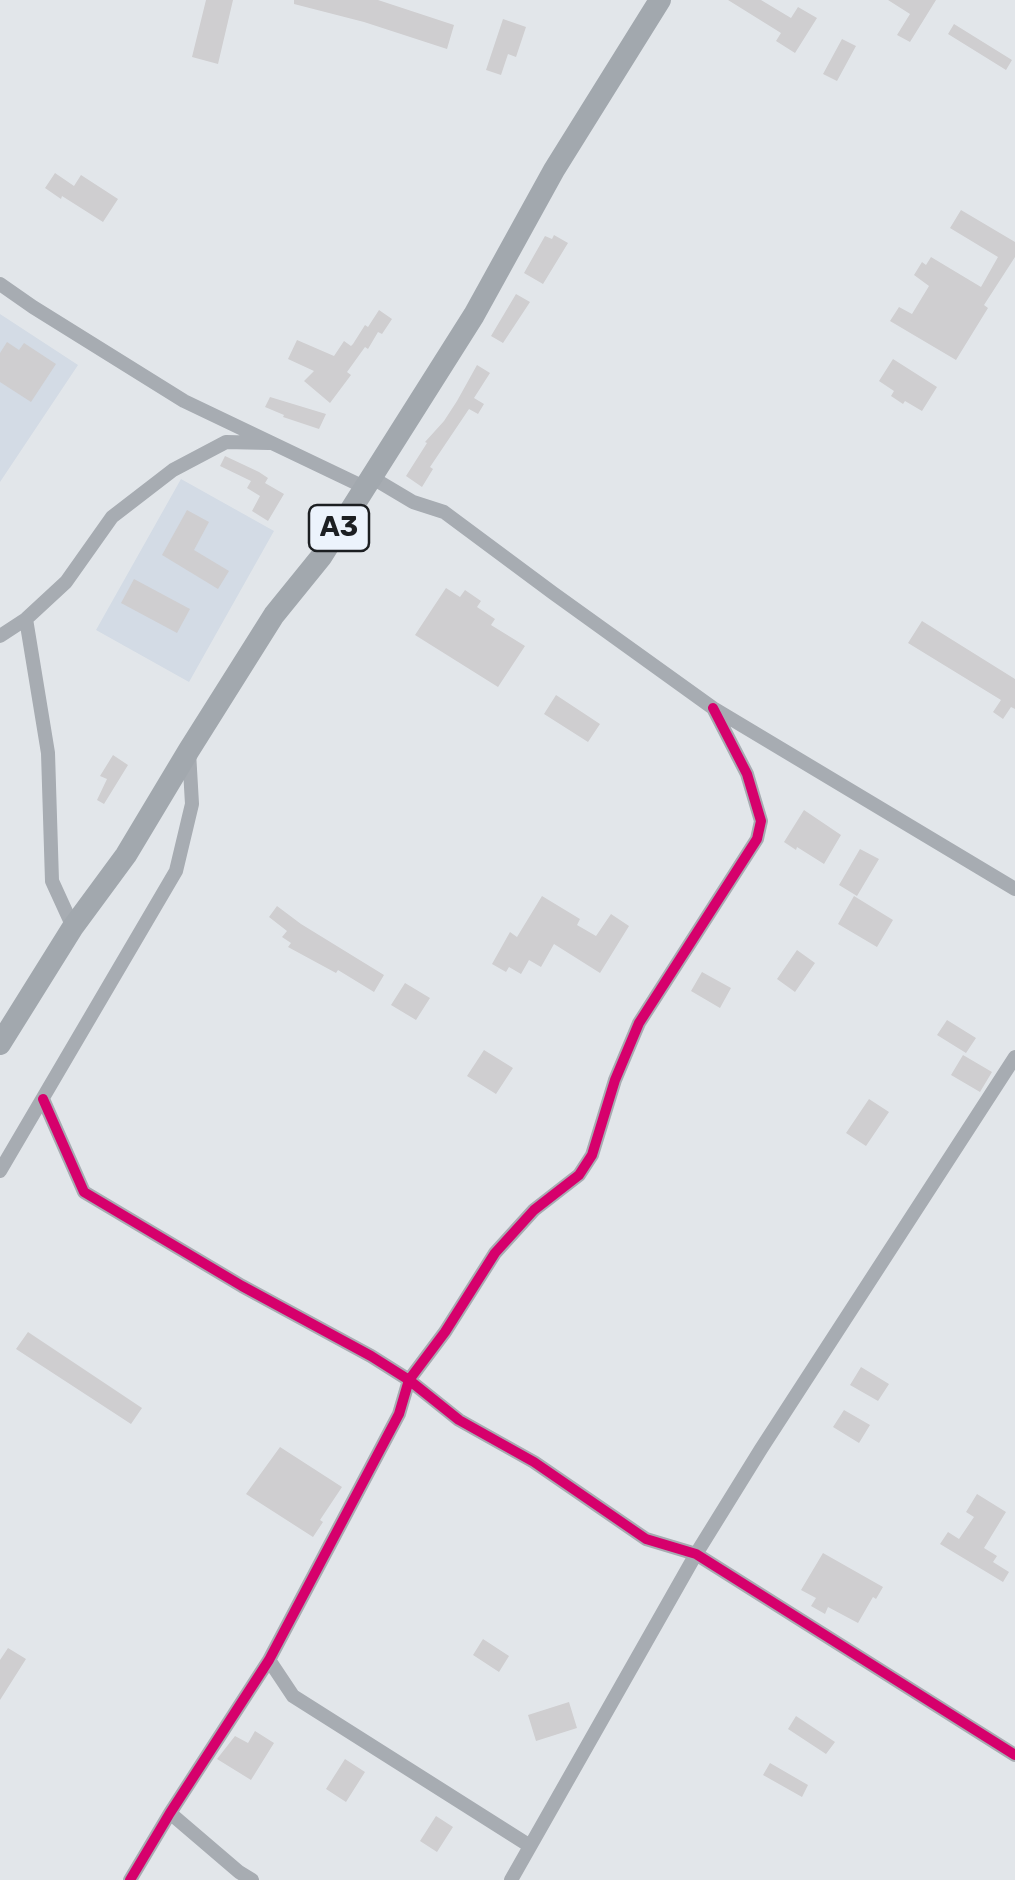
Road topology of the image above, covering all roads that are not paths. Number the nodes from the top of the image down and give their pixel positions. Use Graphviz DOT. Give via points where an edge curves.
graph roads {
  1 [pos="660,0"];
  2 [pos="0,284"];
  3 [pos="272,443"];
  4 [pos="368,482"];
  5 [pos="26,619"];
  6 [pos="0,636"];
  7 [pos="713,708"];
  8 [pos="188,750"];
  9 [pos="1015,889"];
  10 [pos="73,928"];
  11 [pos="0,1044"];
  12 [pos="1015,1057"];
  13 [pos="43,1099"];
  14 [pos="0,1172"];
  15 [pos="409,1380"];
  16 [pos="696,1554"];
  17 [pos="270,1660"];
  18 [pos="1015,1755"];
  19 [pos="170,1813"];
  20 [pos="530,1846"];
  21 [pos="130,1880"];
  22 [pos="252,1880"];
  23 [pos="511,1880"];
  1 -- 4 [label="highway, A3"];
  2 -- 3 [label="street" via="184,401"];
  3 -- 4 [label="street"];
  3 -- 5 [label="street" via="226,442 173,470 112,517 66,582"];
  4 -- 7 [label="street" via="444,512"];
  4 -- 8 [label="highway, A3"];
  5 -- 6 [label="street"];
  5 -- 10 [label="street" via="48,753 52,881"];
  7 -- 9 [label="street"];
  7 -- 15 [label="street" via="746,774 761,821 758,839 640,1023 592,1155 495,1253"];
  8 -- 10 [label="highway, A3"];
  8 -- 13 [label="street" via="192,804 176,871"];
  10 -- 11 [label="highway, A3"];
  12 -- 16 [label="street"];
  13 -- 14 [label="street"];
  13 -- 15 [label="street" via="84,1192"];
  15 -- 16 [label="street" via="458,1420 646,1538"];
  15 -- 17 [label="street" via="399,1414"];
  16 -- 18 [label="street"];
  16 -- 20 [label="street"];
  17 -- 19 [label="street"];
  17 -- 20 [label="street" via="293,1696"];
  19 -- 21 [label="street"];
  19 -- 22 [label="street"];
  20 -- 23 [label="street"];
}
